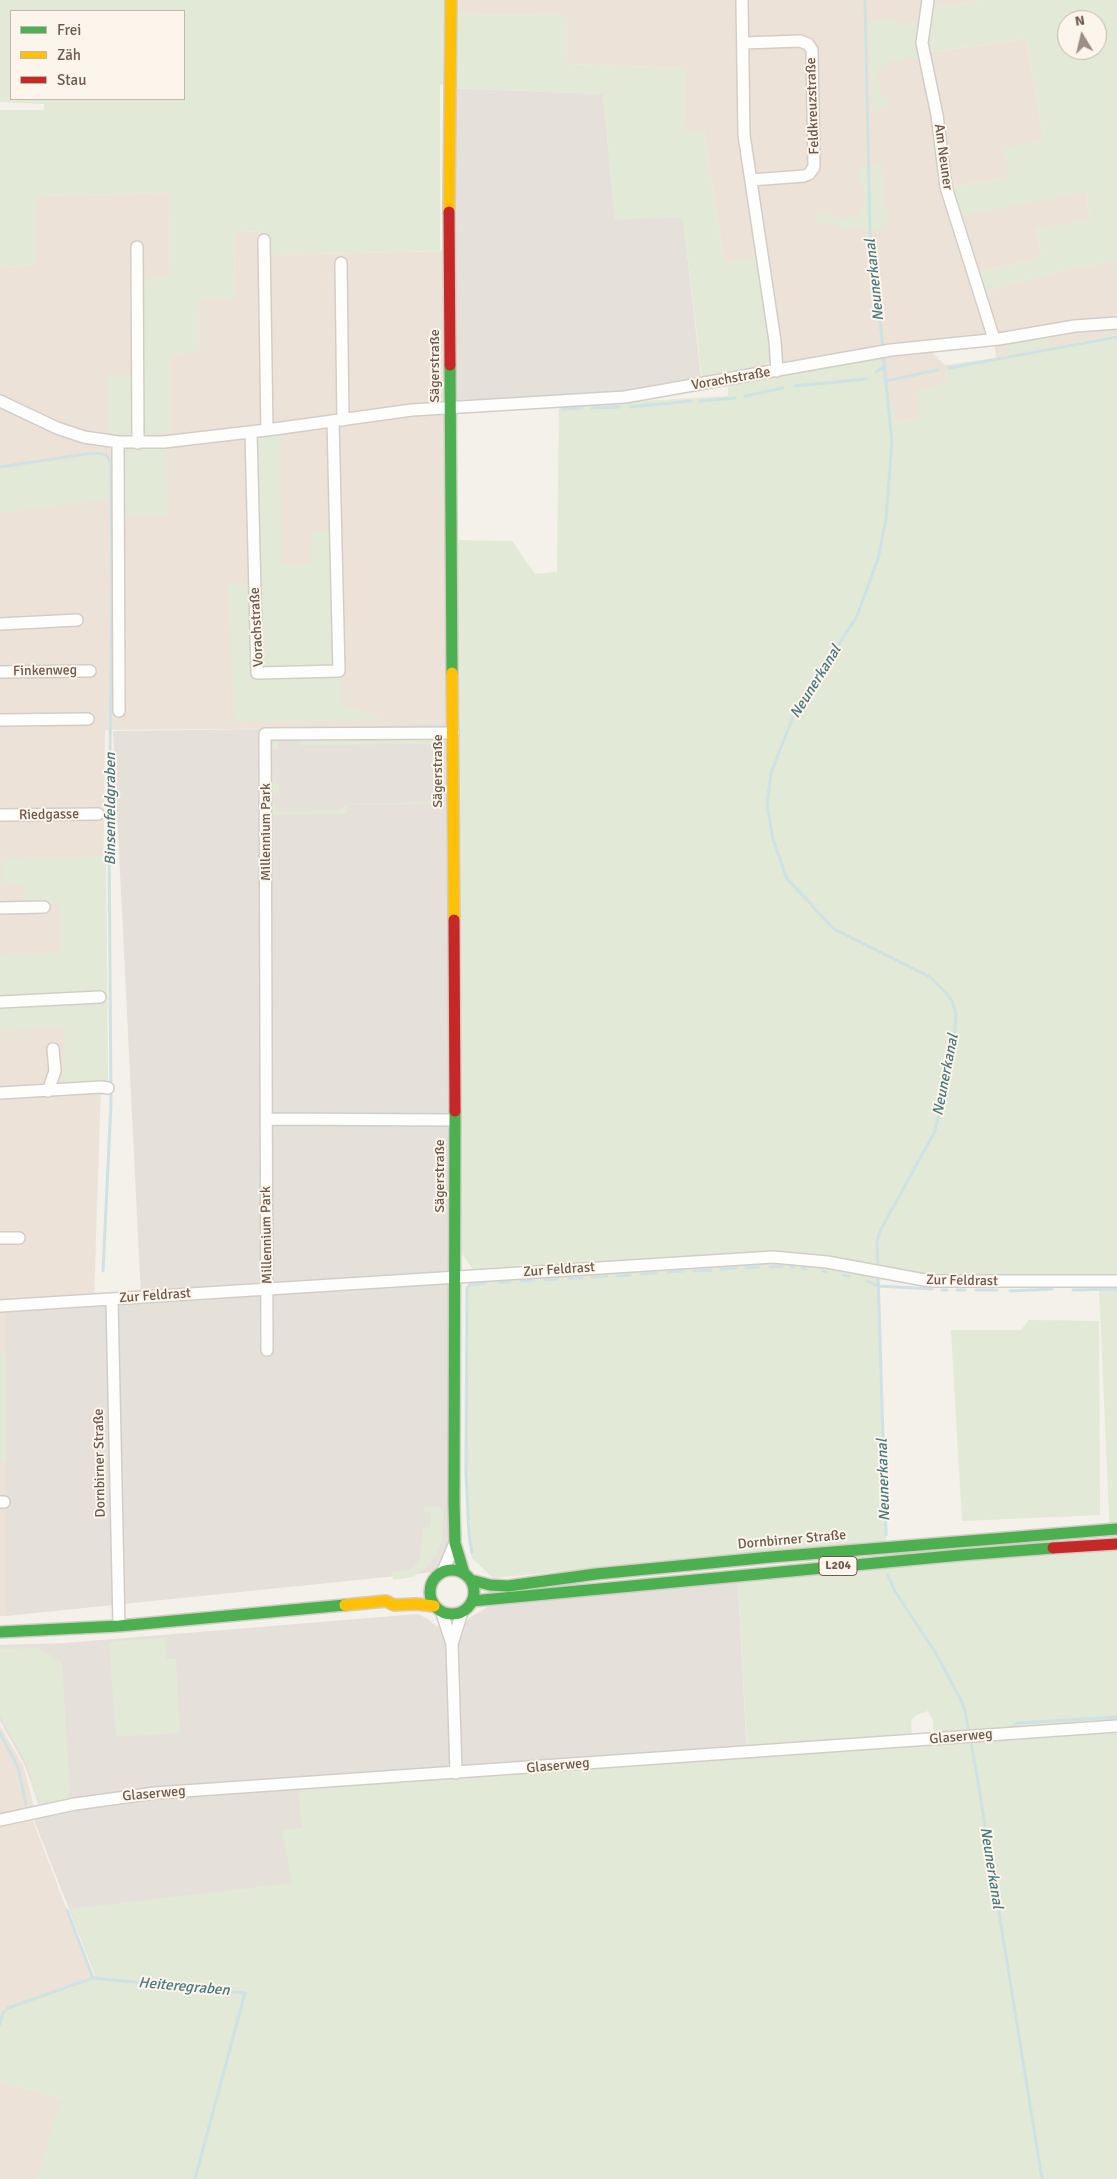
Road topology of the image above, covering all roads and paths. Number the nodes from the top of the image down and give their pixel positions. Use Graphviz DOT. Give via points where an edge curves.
graph roads {
  1 [pos="451,0"];
  2 [pos="742,0"];
  3 [pos="928,0"];
  4 [pos="743,43"];
  5 [pos="751,180"];
  6 [pos="264,240"];
  7 [pos="137,247"];
  8 [pos="341,263"];
  9 [pos="1117,323"];
  10 [pos="994,339"];
  11 [pos="777,371"];
  12 [pos="0,400"];
  13 [pos="450,407"];
  14 [pos="338,421"];
  15 [pos="267,430"];
  16 [pos="251,432"];
  17 [pos="118,442"];
  18 [pos="138,443"];
  19 [pos="77,620"];
  20 [pos="0,624"];
  21 [pos="90,671"];
  22 [pos="0,672"];
  23 [pos="119,711"];
  24 [pos="88,719"];
  25 [pos="0,720"];
  26 [pos="453,733"];
  27 [pos="98,814"];
  28 [pos="0,815"];
  29 [pos="44,907"];
  30 [pos="0,908"];
  31 [pos="100,997"];
  32 [pos="0,1002"];
  33 [pos="53,1049"];
  34 [pos="108,1088"];
  35 [pos="48,1091"];
  36 [pos="0,1093"];
  37 [pos="266,1119"];
  38 [pos="455,1120"];
  39 [pos="0,1238"];
  40 [pos="19,1238"];
  41 [pos="454,1277"];
  42 [pos="1117,1281"];
  43 [pos="268,1289"];
  44 [pos="112,1299"];
  45 [pos="0,1306"];
  46 [pos="267,1350"];
  47 [pos="1117,1529"];
  48 [pos="455,1543"];
  49 [pos="1117,1544"];
  50 [pos="443,1572"];
  51 [pos="467,1577"];
  52 [pos="430,1584"];
  53 [pos="386,1601"];
  54 [pos="472,1601"];
  55 [pos="438,1609"];
  56 [pos="462,1612"];
  57 [pos="119,1626"];
  58 [pos="0,1632"];
  59 [pos="452,1644"];
  60 [pos="1117,1726"];
  61 [pos="456,1773"];
  62 [pos="0,1820"];
  1 -- 13 [label="main road, Sägerstraße"];
  2 -- 4 [label="street"];
  3 -- 10 [label="street, Am Neuner" via="922,43 937,115 946,187"];
  4 -- 5 [label="street" via="744,136"];
  4 -- 5 [label="street, Feldkreuzstraße" via="800,41 812,50 814,168 804,176"];
  5 -- 11 [label="street"];
  6 -- 15 [label="street"];
  7 -- 18 [label="street"];
  8 -- 14 [label="street, Vorachstraße"];
  9 -- 10 [label="street, Vorachstraße"];
  10 -- 11 [label="street, Vorachstraße" via="892,350"];
  11 -- 13 [label="street, Vorachstraße" via="625,397"];
  12 -- 17 [label="street, Vorachstraße" via="71,434"];
  13 -- 14 [label="street, Vorachstraße"];
  13 -- 26 [label="main road, Sägerstraße"];
  14 -- 15 [label="street, Vorachstraße"];
  14 -- 16 [label="street, Vorachstraße" via="339,672 257,673"];
  15 -- 16 [label="street, Vorachstraße"];
  16 -- 18 [label="street, Vorachstraße"];
  17 -- 18 [label="street, Vorachstraße"];
  17 -- 23 [label="street"];
  19 -- 20 [label="street"];
  21 -- 22 [label="street, Finkenweg"];
  24 -- 25 [label="street"];
  26 -- 37 [label="street, Millennium Park" via="266,734"];
  26 -- 38 [label="main road, Sägerstraße"];
  27 -- 28 [label="street, Riedgasse"];
  29 -- 30 [label="street"];
  31 -- 32 [label="street"];
  33 -- 35 [label="street" via="55,1071"];
  34 -- 35 [label="street"];
  35 -- 36 [label="street"];
  37 -- 38 [label="street"];
  37 -- 43 [label="street, Millennium Park"];
  38 -- 41 [label="main road, Sägerstraße"];
  39 -- 40 [label="street"];
  41 -- 42 [label="street, Zur Feldrast" via="773,1257 811,1259 884,1274 946,1282"];
  41 -- 43 [label="street, Zur Feldrast"];
  41 -- 48 [label="main road, Sägerstraße"];
  43 -- 44 [label="street, Zur Feldrast"];
  43 -- 46 [label="street, Millennium Park"];
  44 -- 45 [label="street, Zur Feldrast"];
  44 -- 57 [label="street, Dornbirner Straße"];
  47 -- 51 [label="main road, Dornbirner Straße / L204" via="781,1556 508,1586 490,1585"];
  48 -- 50 [label="street, Sägerstraße"];
  48 -- 51 [label="main road, Sägerstraße"];
  49 -- 54 [label="main road, L204" via="960,1555"];
  50 -- 51 [label="main road, Dornbirner Straße / L204" via="455,1570"];
  50 -- 52 [label="main road"];
  51 -- 54 [label="main road" via="474,1594"];
  52 -- 53 [label="main road" via="412,1592 393,1595"];
  52 -- 55 [label="main road" via="430,1599"];
  53 -- 55 [label="main road" via="394,1605 416,1604"];
  53 -- 57 [label="main road"];
  54 -- 56 [label="main road"];
  55 -- 56 [label="main road" via="452,1615"];
  55 -- 59 [label="street"];
  56 -- 59 [label="street"];
  57 -- 58 [label="main road"];
  59 -- 61 [label="street"];
  60 -- 61 [label="street, Glaserweg"];
  61 -- 62 [label="street, Glaserweg" via="151,1794 75,1804"];
}
